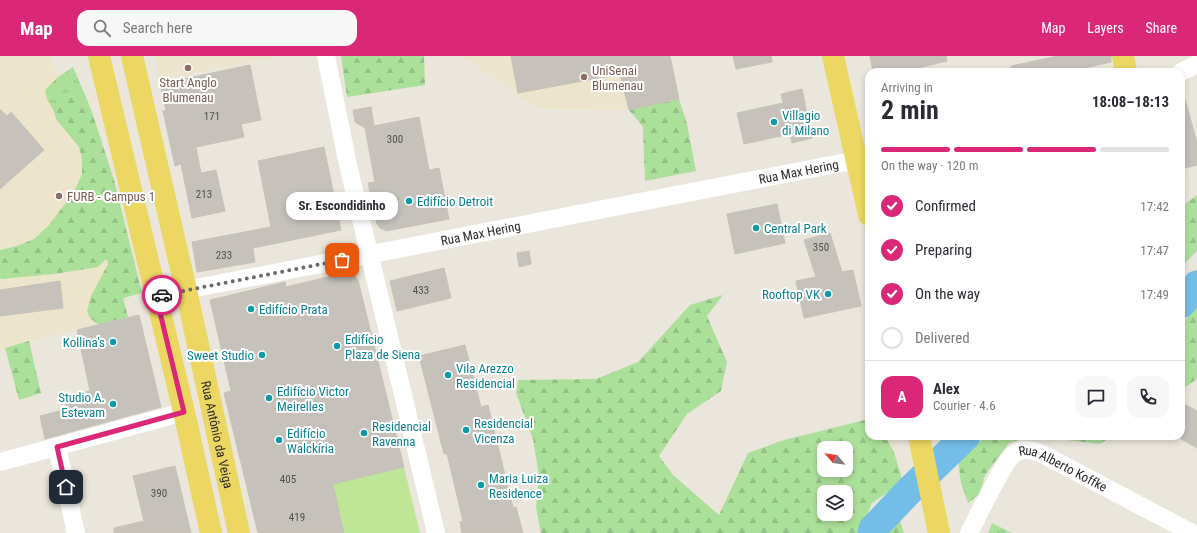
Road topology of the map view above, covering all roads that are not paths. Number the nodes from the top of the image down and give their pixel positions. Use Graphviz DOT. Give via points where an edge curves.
graph roads {
  1 [pos="99,56"];
  2 [pos="132,56"];
  3 [pos="326,56"];
  4 [pos="833,56"];
  5 [pos="1123,56"];
  6 [pos="1197,64"];
  7 [pos="1125,68"];
  8 [pos="1185,70"];
  9 [pos="863,159"];
  10 [pos="865,179"];
  11 [pos="369,254"];
  12 [pos="186,290"];
  13 [pos="156,296"];
  14 [pos="184,412"];
  15 [pos="920,440"];
  16 [pos="57,447"];
  17 [pos="0,462"];
  18 [pos="76,533"];
  19 [pos="211,533"];
  20 [pos="239,533"];
  21 [pos="436,533"];
  22 [pos="939,533"];
  23 [pos="969,533"];
  24 [pos="1192,533"];
  1 -- 13 [label="main road, Rua Antônio da Veiga"];
  2 -- 12 [label="main road, Rua Antônio da Veiga"];
  3 -- 11 [label="street"];
  4 -- 9 [label="main road"];
  5 -- 7 [label="main road"];
  6 -- 8 [label="street"];
  9 -- 10 [label="main road"];
  9 -- 11 [label="street, Rua Max Hering"];
  11 -- 12 [label="street, Rua Max Hering"];
  11 -- 21 [label="street"];
  12 -- 13 [label="main road"];
  12 -- 20 [label="main road, Rua Antônio da Veiga"];
  13 -- 14 [label="main road, Rua Antônio da Veiga"];
  14 -- 16 [label="street"];
  14 -- 19 [label="main road, Rua Antônio da Veiga"];
  15 -- 22 [label="main road"];
  16 -- 17 [label="street"];
  16 -- 18 [label="street"];
  23 -- 24 [label="street, Rua Alberto Koffke" via="1004,467 1015,453 1027,450 1050,458"];
}
